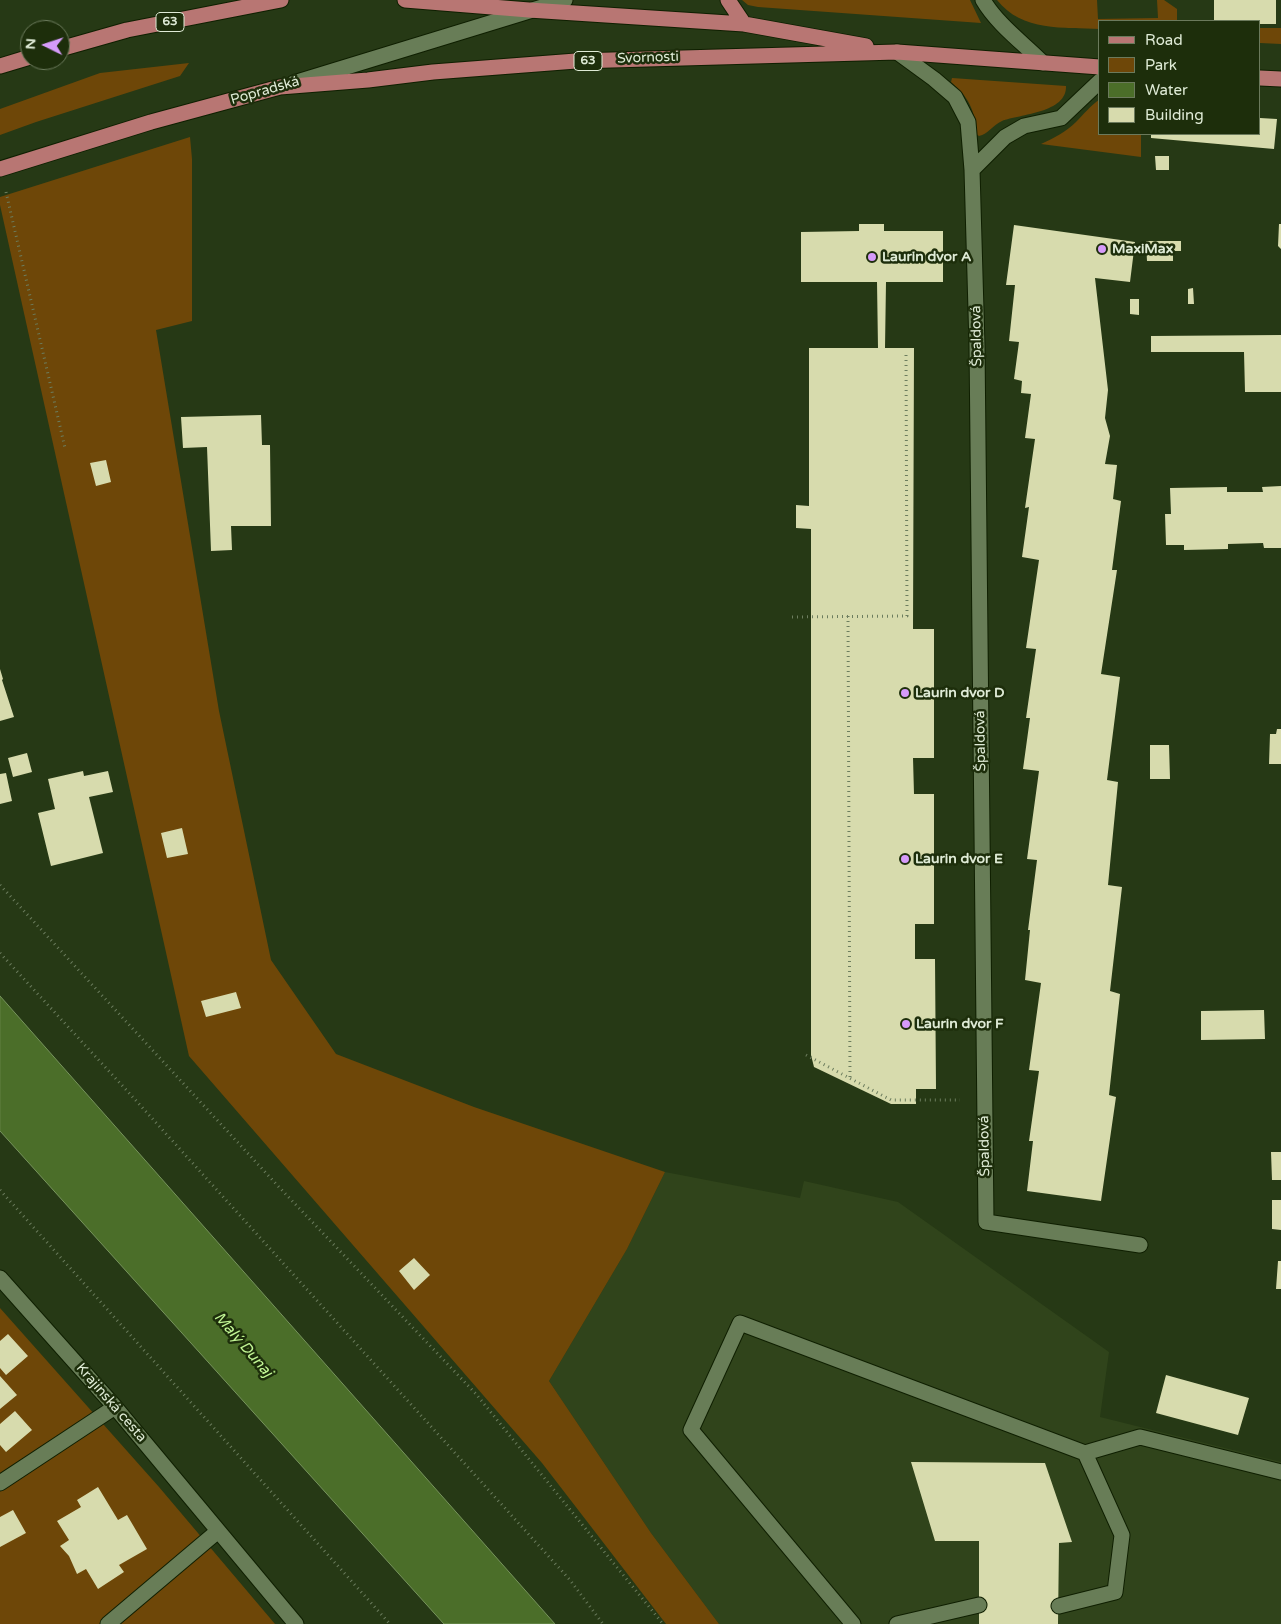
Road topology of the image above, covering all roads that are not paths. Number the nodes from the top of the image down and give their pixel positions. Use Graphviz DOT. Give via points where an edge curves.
graph roads {
  1 [pos="281,0"];
  2 [pos="405,0"];
  3 [pos="565,0"];
  4 [pos="728,0"];
  5 [pos="983,0"];
  6 [pos="529,10"];
  7 [pos="744,24"];
  8 [pos="70,46"];
  9 [pos="897,52"];
  10 [pos="20,60"];
  11 [pos="1043,63"];
  12 [pos="0,66"];
  13 [pos="1098,67"];
  14 [pos="1261,78"];
  15 [pos="1281,79"];
  16 [pos="1098,83"];
  17 [pos="280,87"];
  18 [pos="0,169"];
  19 [pos="972,170"];
  20 [pos="1140,1245"];
  21 [pos="0,1278"];
  22 [pos="115,1407"];
  23 [pos="1085,1453"];
  24 [pos="1281,1472"];
  25 [pos="0,1483"];
  26 [pos="218,1531"];
  27 [pos="979,1605"];
  28 [pos="1058,1606"];
  29 [pos="108,1624"];
  30 [pos="296,1624"];
  31 [pos="853,1624"];
  32 [pos="898,1624"];
  1 -- 8 [label="main road, 63" via="127,30"];
  2 -- 6 [label="main road, Popradská / 63"];
  3 -- 6 [label="street, Popradská"];
  4 -- 7 [label="main road"];
  5 -- 11 [label="street" via="1002,24"];
  6 -- 7 [label="main road, Svornosti / 63"];
  6 -- 17 [label="street, Popradská"];
  7 -- 9 [label="main road, Svornosti / 63"];
  9 -- 11 [label="main road, Svornosti / 63"];
  9 -- 17 [label="main road, Svornosti / 63" via="576,61"];
  9 -- 19 [label="street, Špaldová" via="955,97 968,122"];
  10 -- 12 [label="main road"];
  11 -- 13 [label="main road, Svornosti / 63"];
  14 -- 15 [label="main road"];
  16 -- 19 [label="street" via="1061,118 1024,126 1005,137"];
  17 -- 18 [label="main road, Popradská / 63" via="151,122"];
  19 -- 20 [label="street, Špaldová" via="977,346 986,1222"];
  21 -- 22 [label="street, Krajinská cesta"];
  22 -- 25 [label="street"];
  22 -- 26 [label="street, Krajinská cesta"];
  23 -- 24 [label="street" via="1140,1437"];
  23 -- 28 [label="street" via="1122,1535 1115,1592"];
  23 -- 31 [label="street" via="740,1323 691,1430"];
  26 -- 29 [label="street"];
  26 -- 30 [label="street, Krajinská cesta"];
  27 -- 32 [label="street"];
}
